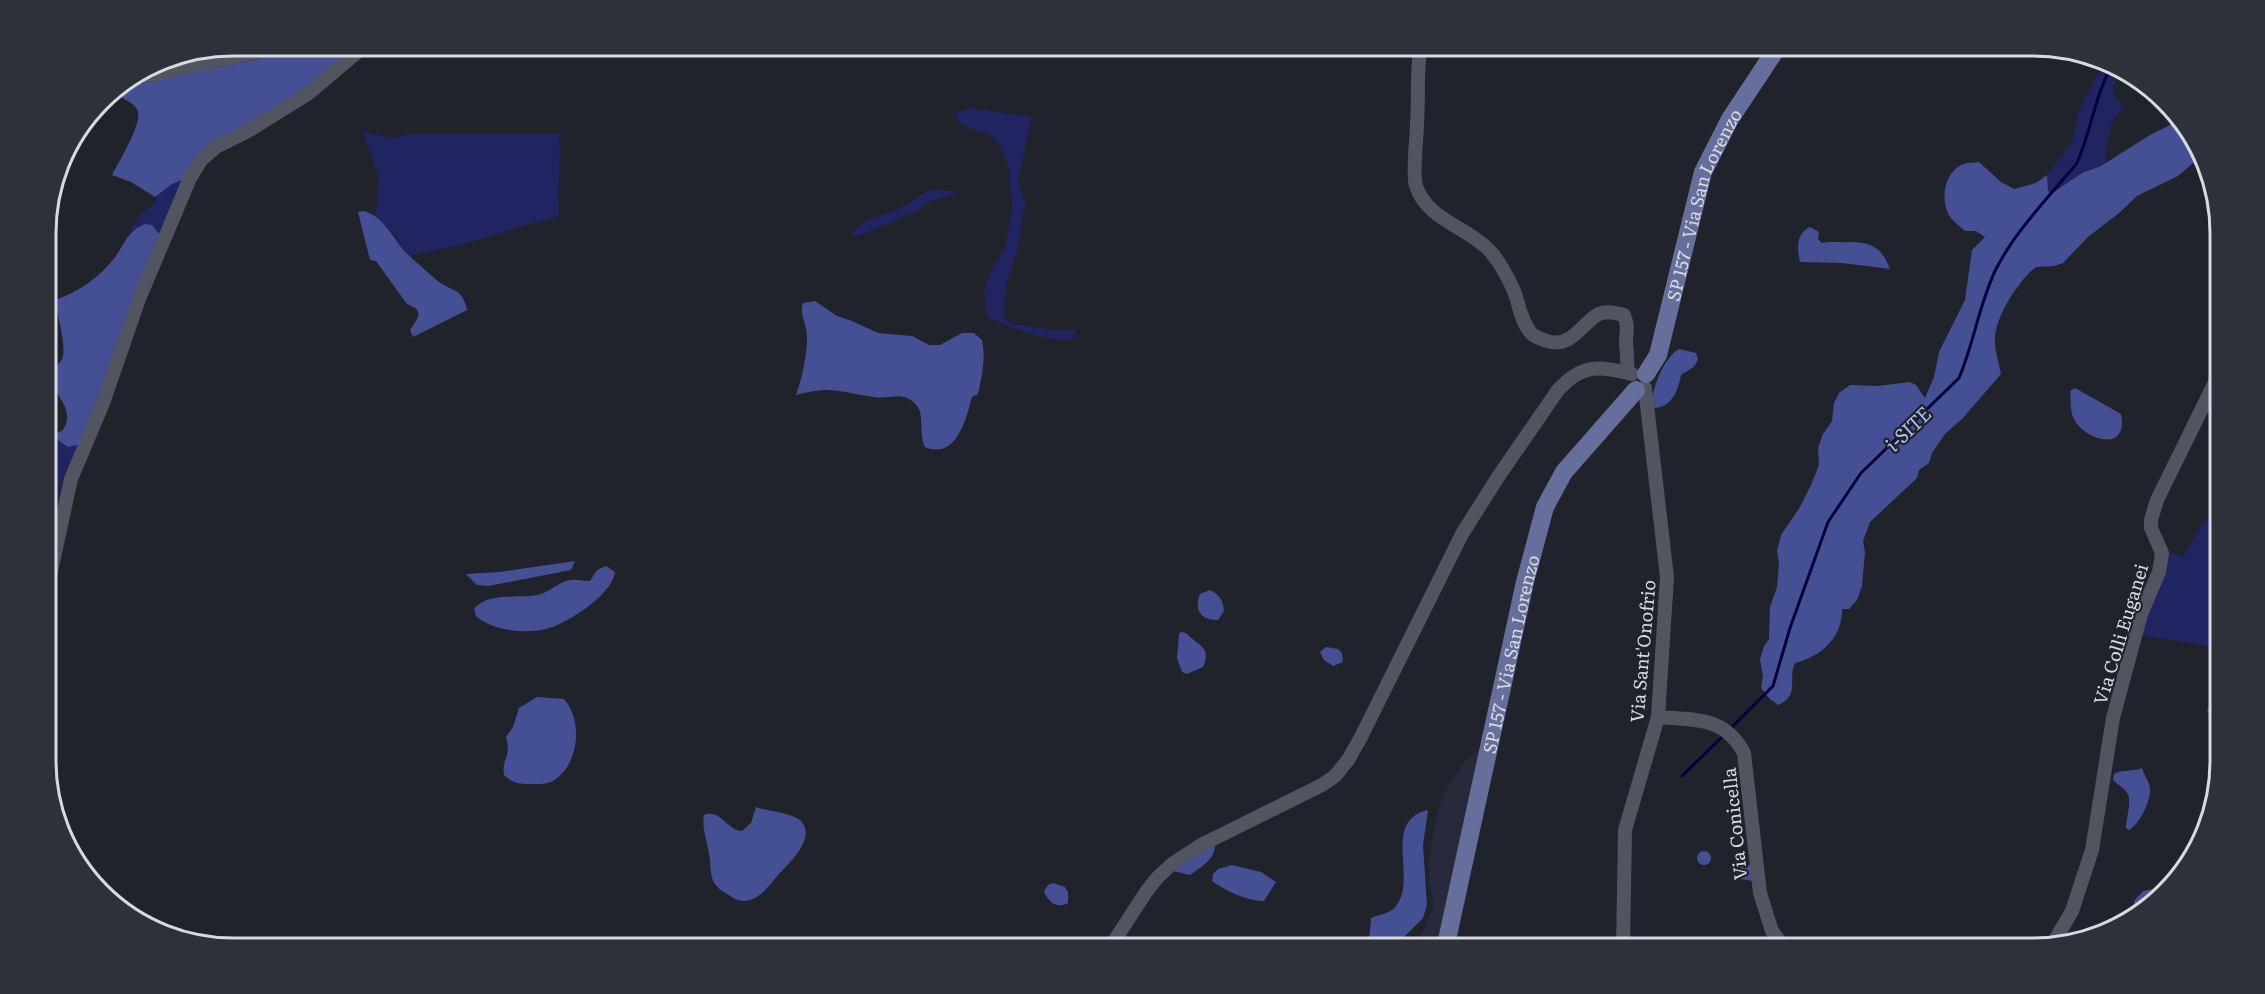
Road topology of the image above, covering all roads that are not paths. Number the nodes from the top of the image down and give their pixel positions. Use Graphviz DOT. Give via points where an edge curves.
graph roads {
  1 [pos="238,56"];
  2 [pos="353,56"];
  3 [pos="1419,56"];
  4 [pos="1772,56"];
  5 [pos="153,75"];
  6 [pos="1637,380"];
  7 [pos="2210,392"];
  8 [pos="56,548"];
  9 [pos="1658,717"];
  10 [pos="2057,936"];
  11 [pos="1116,938"];
  12 [pos="1446,938"];
  13 [pos="1623,938"];
  14 [pos="1777,938"];
  1 -- 5 [label="street"];
  2 -- 8 [label="street" via="309,93 216,147 201,160 190,178 71,479"];
  3 -- 6 [label="street, Via Sant'Onofrio" via="1415,184 1421,198 1432,211 1490,252 1513,289 1532,335 1552,343 1563,341 1578,334 1597,314 1624,315 1629,327 1629,361"];
  4 -- 6 [label="main road, SP 157 - Via San Lorenzo" via="1730,119 1703,172 1658,355"];
  6 -- 9 [label="street, Via Sant'Onofrio" via="1667,577"];
  6 -- 11 [label="street" via="1598,367 1583,369 1569,378 1538,417 1462,534 1348,760 1335,776 1296,800 1186,853 1157,878"];
  6 -- 12 [label="main road, SP 157 - Via San Lorenzo" via="1564,472 1545,507"];
  7 -- 10 [label="street, Via Colli Euganei" via="2151,520 2162,553 2159,572 2138,624 2113,718 2089,859 2072,911"];
  9 -- 13 [label="street, Via Sant'Onofrio" via="1625,830"];
  9 -- 14 [label="street, Via Conicella" via="1712,722 1739,742 1744,753 1760,893"];
}
